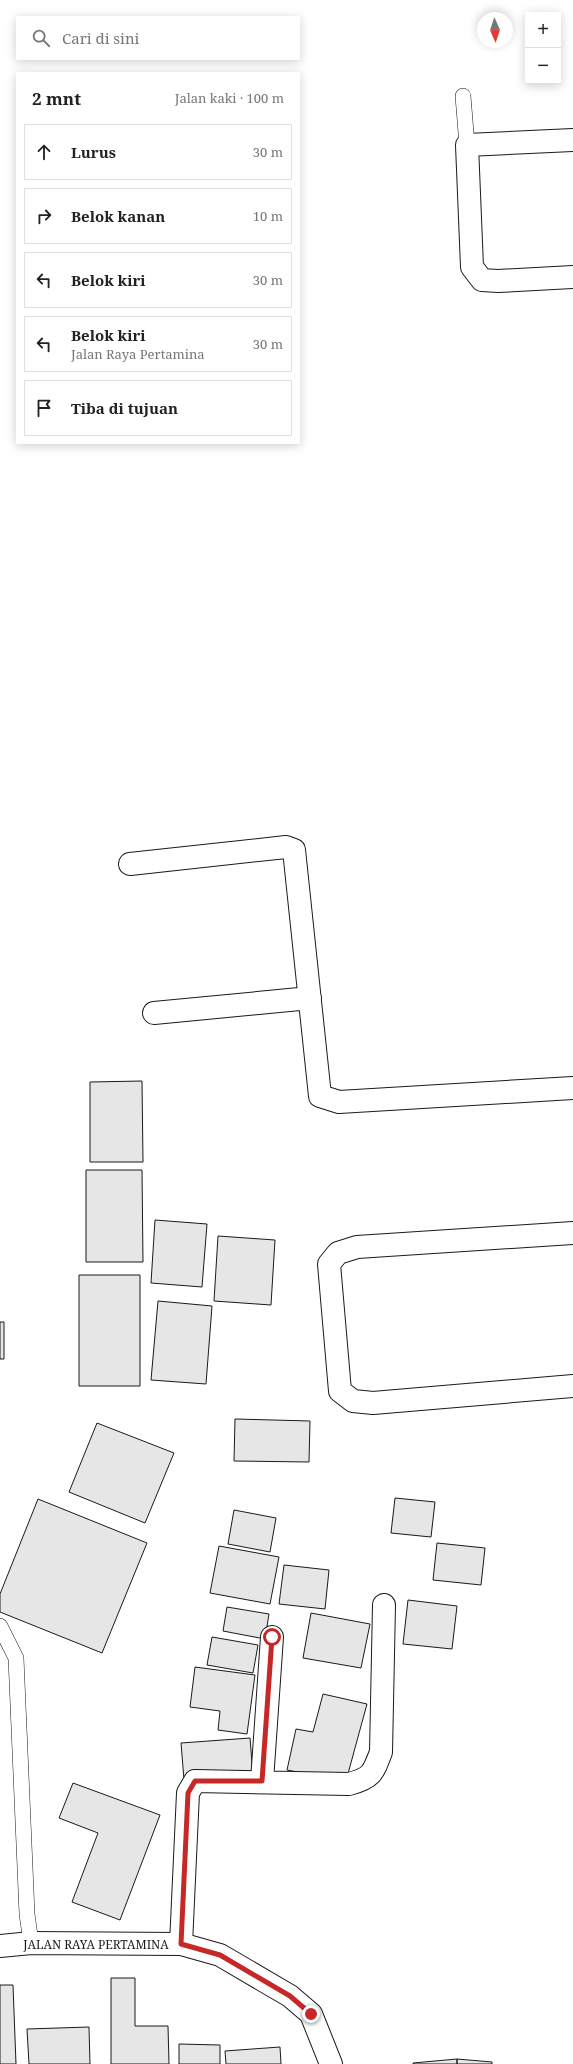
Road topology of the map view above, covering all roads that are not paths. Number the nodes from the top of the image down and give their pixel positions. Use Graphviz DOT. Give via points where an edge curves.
graph roads {
  1 [pos="463,96"];
  2 [pos="573,140"];
  3 [pos="467,145"];
  4 [pos="573,277"];
  5 [pos="130,864"];
  6 [pos="310,998"];
  7 [pos="154,1013"];
  8 [pos="573,1088"];
  9 [pos="573,1233"];
  10 [pos="573,1386"];
  11 [pos="384,1605"];
  12 [pos="0,1626"];
  13 [pos="272,1637"];
  14 [pos="262,1781"];
  15 [pos="30,1943"];
  16 [pos="181,1944"];
  17 [pos="0,1946"];
  18 [pos="331,2064"];
  1 -- 3 [label="lane"];
  2 -- 3 [label="street"];
  3 -- 4 [label="street" via="472,267 482,280 498,282"];
  5 -- 6 [label="street" via="286,847 294,850"];
  6 -- 7 [label="street"];
  6 -- 8 [label="street" via="320,1096 340,1102"];
  9 -- 10 [label="street" via="357,1247 338,1253 329,1264 340,1391 354,1401 374,1403"];
  11 -- 14 [label="street" via="381,1752 374,1772 365,1780 349,1784"];
  12 -- 15 [label="lane" via="16,1658"];
  13 -- 14 [label="street"];
  14 -- 16 [label="street" via="195,1781 188,1793"];
  15 -- 16 [label="street, JALAN RAYA PERTAMINA"];
  15 -- 17 [label="street, JALAN RAYA PERTAMINA"];
  16 -- 18 [label="street, JALAN RAYA PERTAMINA" via="220,1955 290,1996 311,2014"];
}
